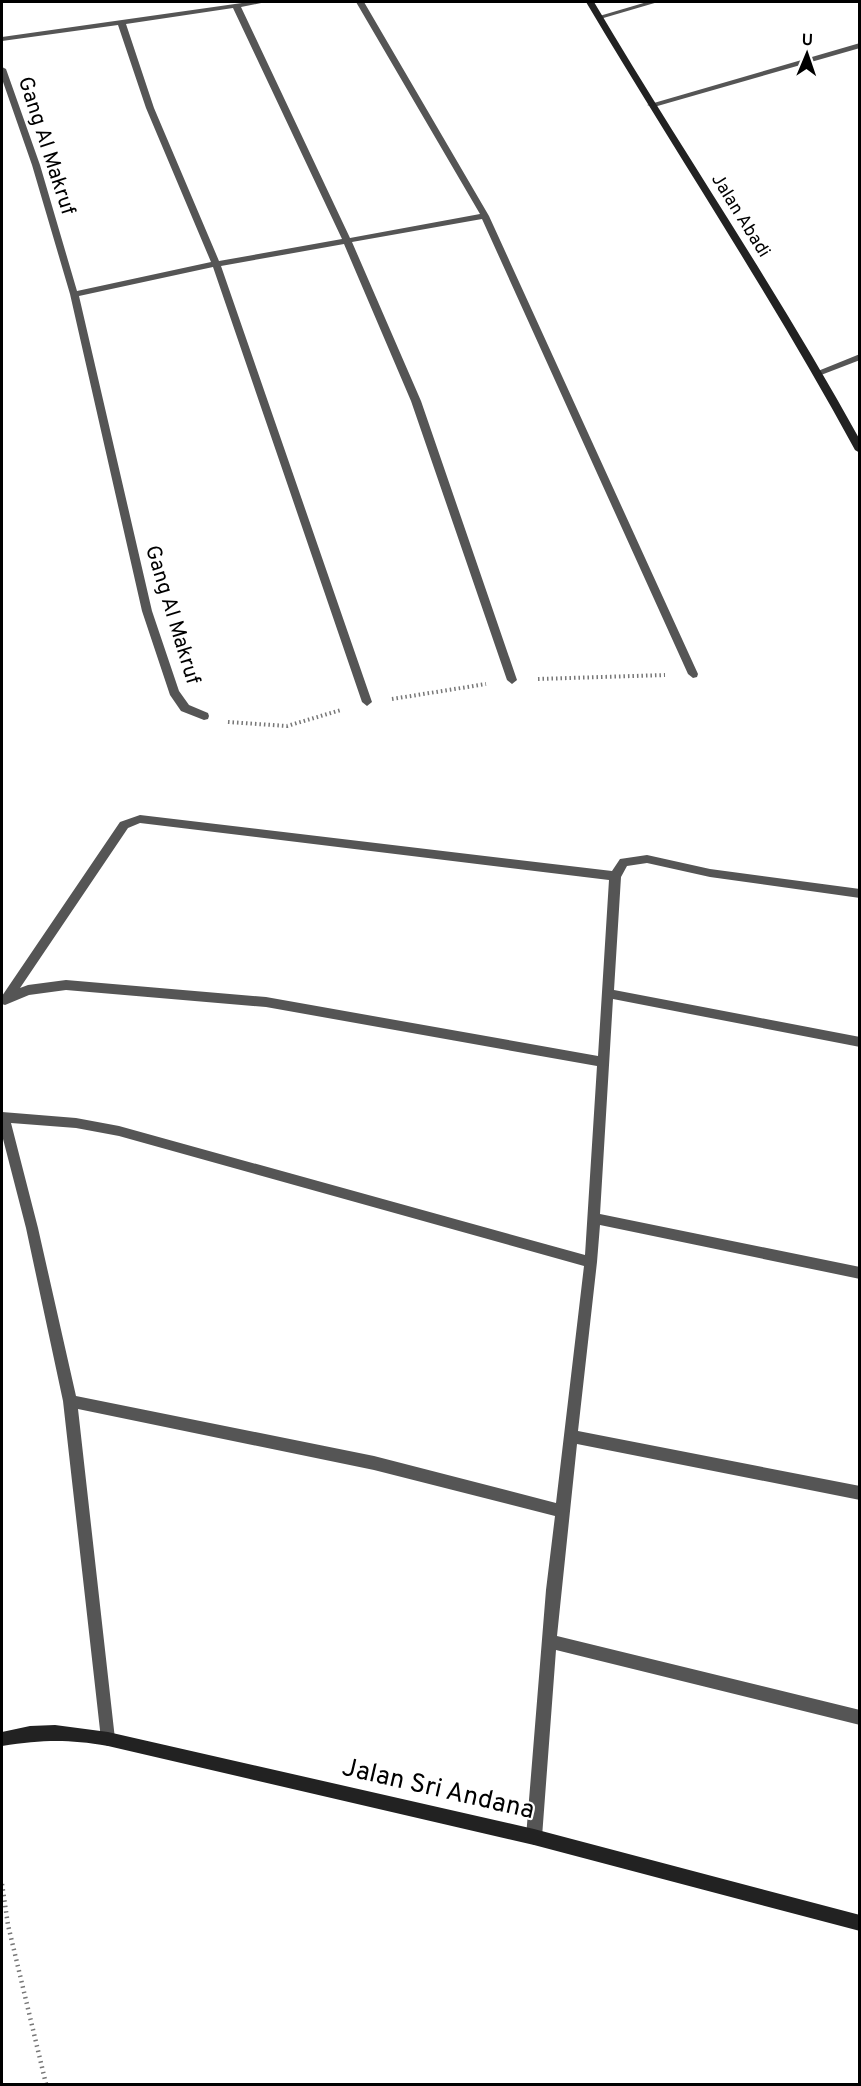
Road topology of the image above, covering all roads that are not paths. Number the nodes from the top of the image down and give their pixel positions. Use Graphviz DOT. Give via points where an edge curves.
graph roads {
  1 [pos="262,2"];
  2 [pos="360,2"];
  3 [pos="590,2"];
  4 [pos="654,2"];
  5 [pos="236,6"];
  6 [pos="600,17"];
  7 [pos="121,22"];
  8 [pos="2,39"];
  9 [pos="860,45"];
  10 [pos="2,69"];
  11 [pos="12,97"];
  12 [pos="2,101"];
  13 [pos="651,105"];
  14 [pos="485,216"];
  15 [pos="347,241"];
  16 [pos="216,264"];
  17 [pos="74,294"];
  18 [pos="860,357"];
  19 [pos="818,373"];
  20 [pos="860,450"];
  21 [pos="693,674"];
  22 [pos="512,680"];
  23 [pos="367,702"];
  24 [pos="204,716"];
  25 [pos="615,876"];
  26 [pos="860,894"];
  27 [pos="607,993"];
  28 [pos="4,1000"];
  29 [pos="860,1042"];
  30 [pos="602,1062"];
  31 [pos="2,1117"];
  32 [pos="593,1218"];
  33 [pos="591,1262"];
  34 [pos="860,1273"];
  35 [pos="70,1401"];
  36 [pos="571,1436"];
  37 [pos="860,1493"];
  38 [pos="562,1511"];
  39 [pos="549,1641"];
  40 [pos="860,1718"];
  41 [pos="2,1738"];
  42 [pos="108,1739"];
  43 [pos="534,1837"];
  44 [pos="860,1923"];
  1 -- 5 [label="street"];
  2 -- 14 [label="street"];
  3 -- 6 [label="street, Jalan Abadi"];
  4 -- 6 [label="street"];
  5 -- 7 [label="street"];
  5 -- 15 [label="street"];
  6 -- 13 [label="street, Jalan Abadi"];
  7 -- 8 [label="street"];
  7 -- 16 [label="street" via="154,119"];
  9 -- 13 [label="street"];
  10 -- 11 [label="street, Gang Al Makruf"];
  11 -- 12 [label="street"];
  11 -- 17 [label="street, Gang Al Makruf"];
  13 -- 19 [label="street, Jalan Abadi"];
  14 -- 15 [label="street"];
  14 -- 21 [label="street"];
  15 -- 16 [label="street"];
  15 -- 22 [label="street" via="416,401"];
  16 -- 17 [label="street"];
  16 -- 23 [label="street"];
  17 -- 24 [label="street, Gang Al Makruf" via="147,611 174,693 185,708"];
  18 -- 19 [label="street"];
  19 -- 20 [label="street, Jalan Abadi"];
  25 -- 26 [label="street" via="624,862 647,859 710,873"];
  25 -- 27 [label="street"];
  25 -- 28 [label="street" via="140,819 124,825"];
  27 -- 29 [label="street"];
  27 -- 30 [label="street"];
  28 -- 30 [label="street" via="28,990 66,985 266,1002"];
  30 -- 32 [label="street"];
  31 -- 33 [label="street" via="118,1131"];
  31 -- 35 [label="street" via="32,1228"];
  32 -- 33 [label="street"];
  32 -- 34 [label="street"];
  33 -- 36 [label="street"];
  35 -- 38 [label="street" via="374,1463"];
  35 -- 42 [label="street"];
  36 -- 37 [label="street"];
  36 -- 38 [label="street"];
  38 -- 39 [label="street"];
  39 -- 40 [label="street"];
  39 -- 43 [label="street"];
  41 -- 42 [label="street, Jalan Sri Andana" via="34,1731"];
  42 -- 43 [label="street, Jalan Sri Andana"];
  43 -- 44 [label="street, Jalan Sri Andana"];
}
